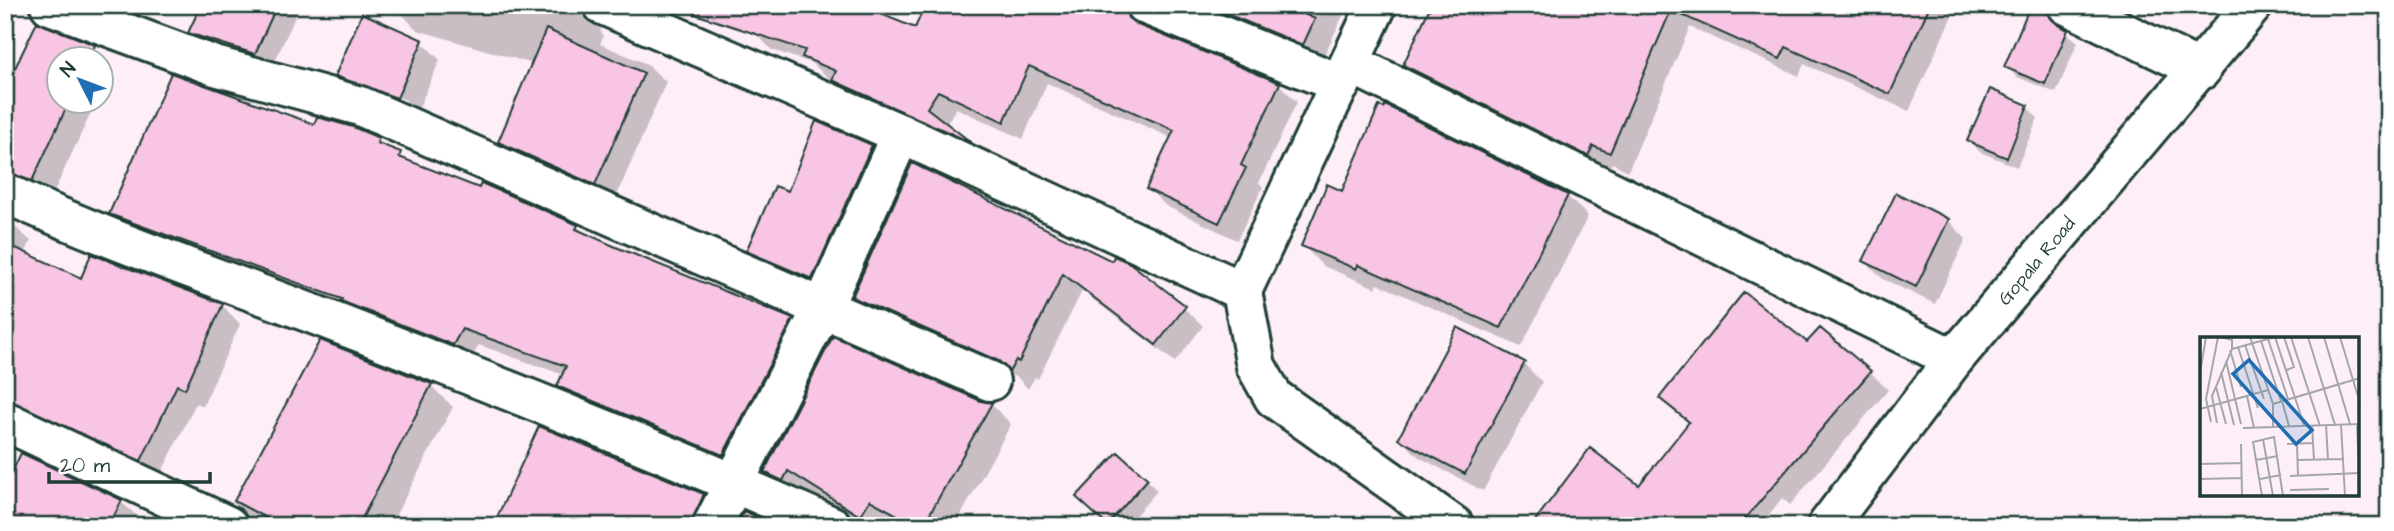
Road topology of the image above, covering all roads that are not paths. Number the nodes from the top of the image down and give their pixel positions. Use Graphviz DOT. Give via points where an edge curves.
graph roads {
  1 [pos="50,5"];
  2 [pos="603,5"];
  3 [pos="1146,5"];
  4 [pos="1377,5"];
  5 [pos="2067,5"];
  6 [pos="2253,5"];
  7 [pos="2201,70"];
  8 [pos="1346,74"];
  9 [pos="901,134"];
  10 [pos="5,193"];
  11 [pos="1242,291"];
  12 [pos="823,307"];
  13 [pos="1954,359"];
  14 [pos="990,381"];
  15 [pos="5,421"];
  16 [pos="735,482"];
  17 [pos="228,526"];
  18 [pos="712,526"];
  19 [pos="832,526"];
  20 [pos="1454,526"];
  21 [pos="1828,526"];
  1 -- 12 [label="street" via="215,66 360,107"];
  2 -- 9 [label="street"];
  3 -- 8 [label="street"];
  4 -- 8 [label="street"];
  5 -- 7 [label="street"];
  6 -- 7 [label="street, Gopala Road"];
  7 -- 13 [label="street, Gopala Road"];
  8 -- 11 [label="street"];
  8 -- 13 [label="street"];
  9 -- 11 [label="street"];
  9 -- 12 [label="street"];
  10 -- 16 [label="street"];
  11 -- 20 [label="street" via="1256,366 1274,398"];
  12 -- 14 [label="street"];
  12 -- 16 [label="street"];
  13 -- 21 [label="street, Gopala Road"];
  15 -- 17 [label="street"];
  16 -- 18 [label="street"];
  16 -- 19 [label="street"];
}
